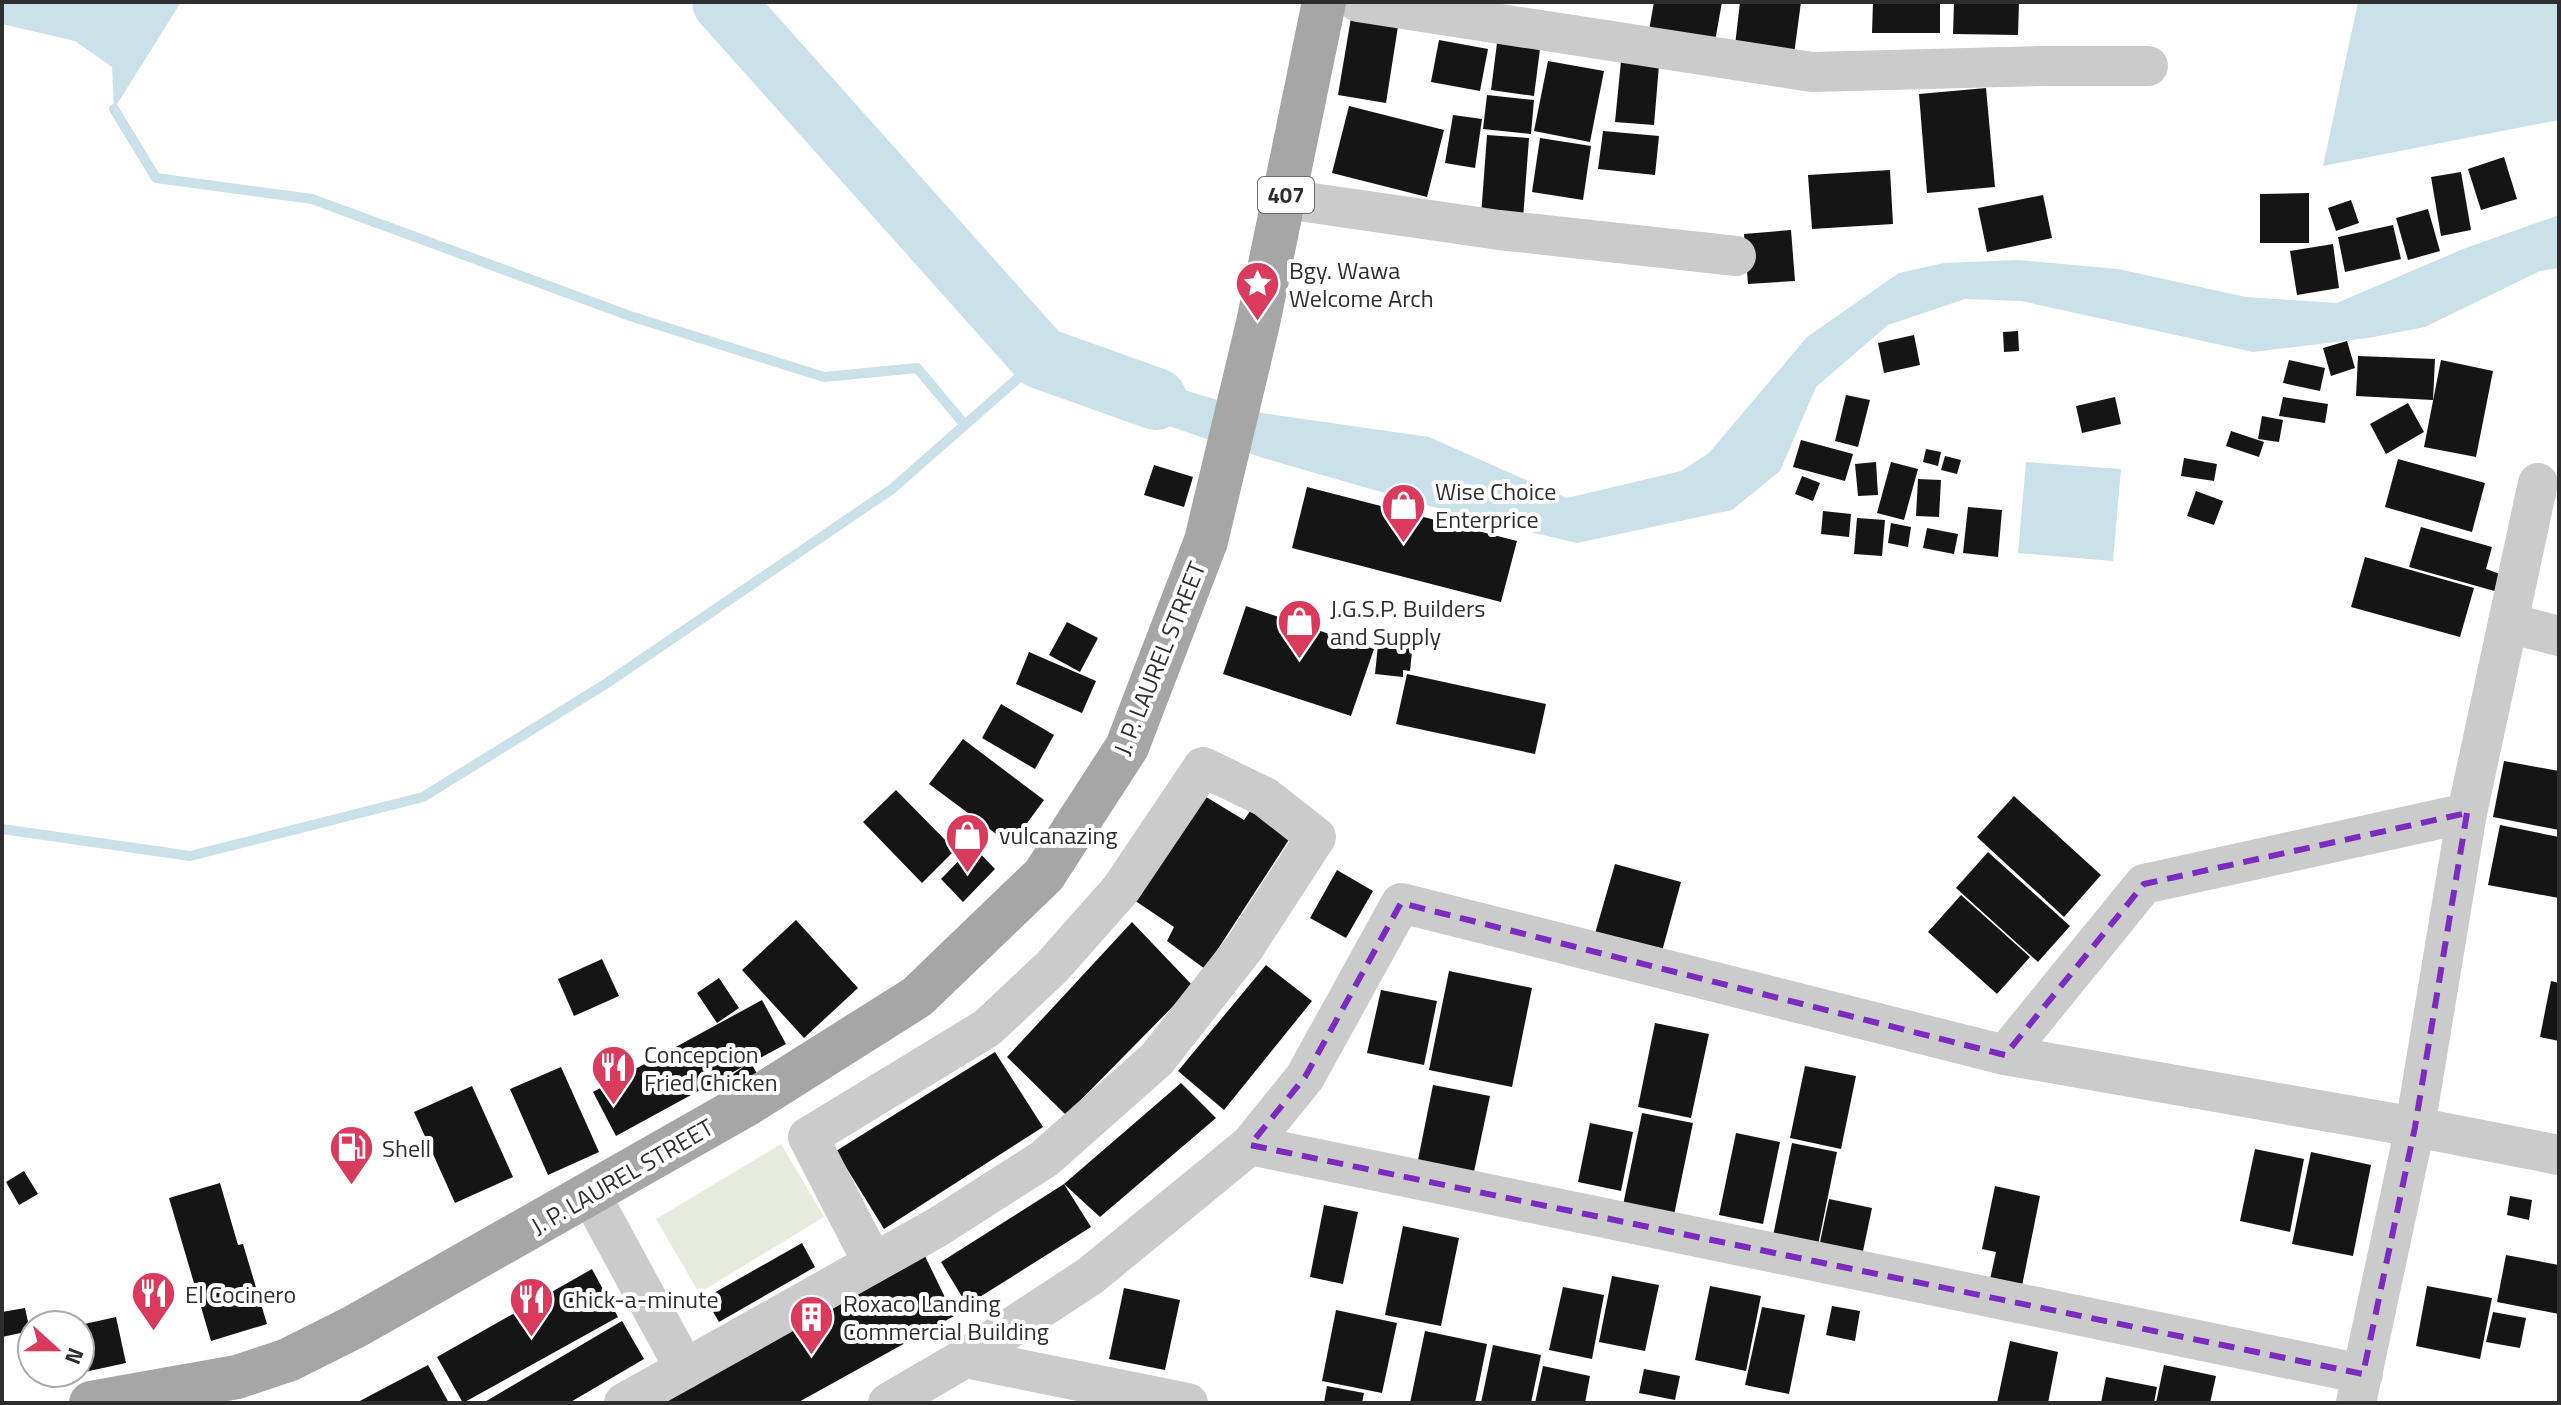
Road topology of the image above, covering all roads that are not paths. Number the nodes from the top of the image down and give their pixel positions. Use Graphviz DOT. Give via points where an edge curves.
graph roads {
  1 [pos="1324,2"];
  2 [pos="1358,2"];
  3 [pos="2148,66"];
  4 [pos="1285,199"];
  5 [pos="1736,256"];
  6 [pos="2538,483"];
  7 [pos="2508,623"];
  8 [pos="2559,636"];
  9 [pos="2467,813"];
  10 [pos="2005,1055"];
  11 [pos="2415,1127"];
  12 [pos="1250,1145"];
  13 [pos="2559,1155"];
  14 [pos="590,1194"];
  15 [pos="873,1263"];
  16 [pos="965,1358"];
  17 [pos="685,1369"];
  18 [pos="2359,1388"];
  19 [pos="1106,1395"];
  20 [pos="91,1403"];
  21 [pos="624,1403"];
  22 [pos="888,1403"];
  23 [pos="1188,1403"];
  1 -- 4 [label="main road, J. P. LAUREL STREET / 407"];
  2 -- 3 [label="street" via="1812,72"];
  4 -- 5 [label="street"];
  4 -- 14 [label="main road, J. P. LAUREL STREET / 407" via="1206,541 1127,747 1044,875 917,997 749,1103"];
  6 -- 7 [label="street"];
  7 -- 8 [label="street"];
  7 -- 9 [label="street"];
  9 -- 10 [label="street" via="2144,884"];
  9 -- 11 [label="street"];
  10 -- 11 [label="street"];
  10 -- 12 [label="street" via="1401,903 1305,1077"];
  11 -- 13 [label="street"];
  11 -- 18 [label="street"];
  12 -- 16 [label="street" via="1090,1276"];
  12 -- 18 [label="street"];
  14 -- 17 [label="street"];
  14 -- 20 [label="main road, J. P. LAUREL STREET / 407" via="288,1360 237,1377"];
  15 -- 15 [label="street" via="808,1137 987,1028 1052,967 1121,889 1203,767 1265,797 1316,837 1244,948 1157,1059 1044,1159"];
  15 -- 17 [label="street"];
  16 -- 19 [label="street"];
  16 -- 22 [label="street"];
  17 -- 21 [label="street"];
  19 -- 23 [label="street"];
}
